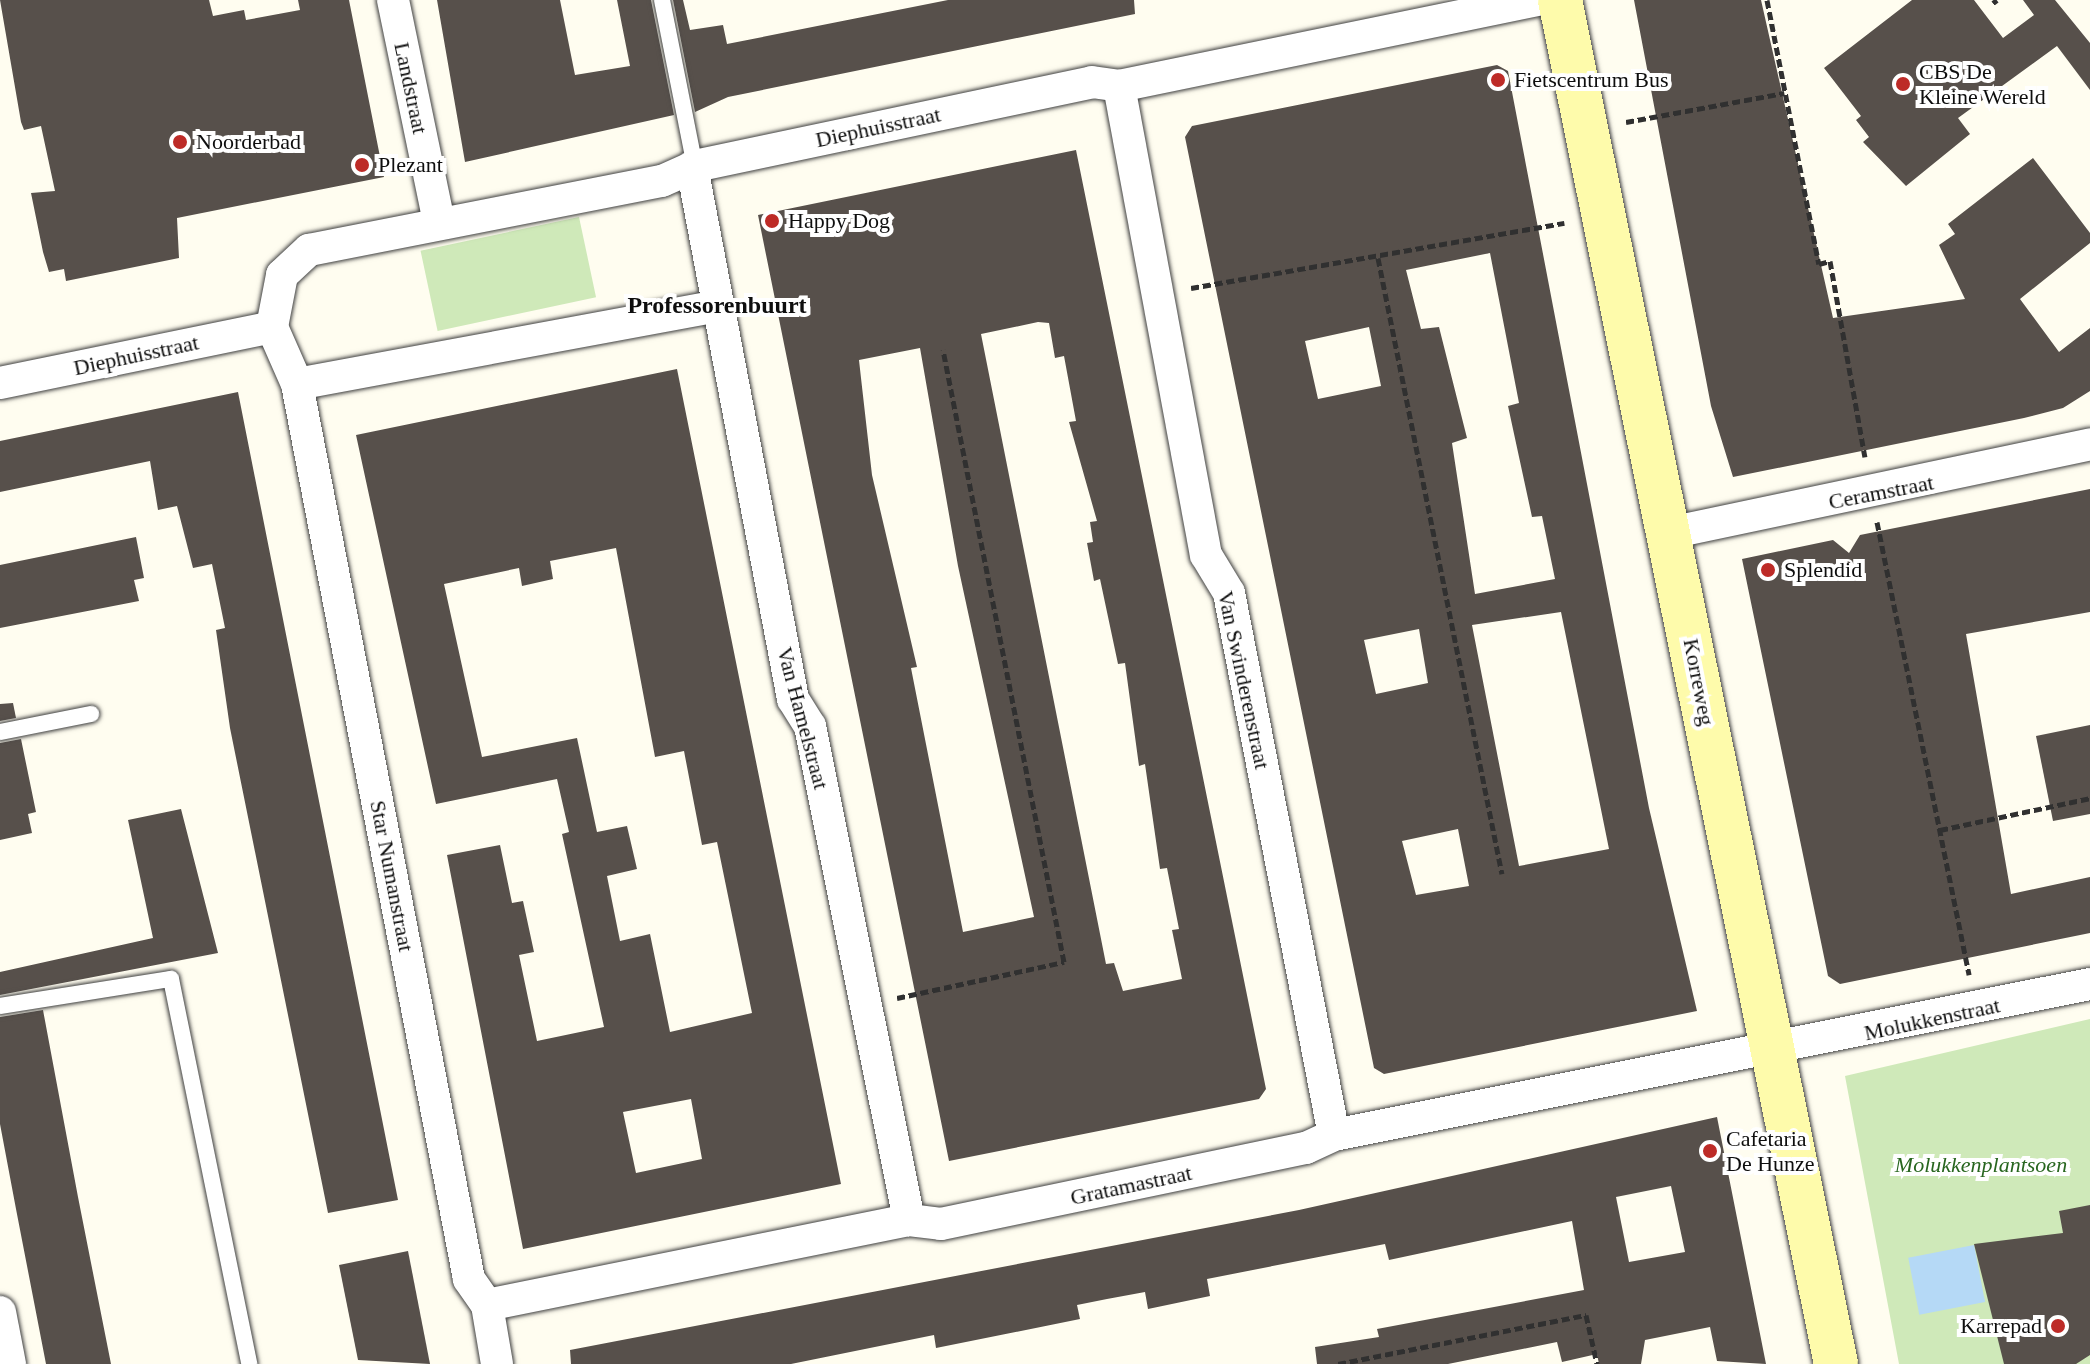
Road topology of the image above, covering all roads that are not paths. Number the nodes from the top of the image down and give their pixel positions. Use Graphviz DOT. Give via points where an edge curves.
graph roads {
  1 [pos="393,0"];
  2 [pos="662,0"];
  3 [pos="1537,0"];
  4 [pos="1560,0"];
  5 [pos="1119,86"];
  6 [pos="694,166"];
  7 [pos="439,222"];
  8 [pos="717,306"];
  9 [pos="272,327"];
  10 [pos="0,383"];
  11 [pos="297,384"];
  12 [pos="2090,444"];
  13 [pos="1669,533"];
  14 [pos="91,714"];
  15 [pos="0,732"];
  16 [pos="2090,984"];
  17 [pos="0,1006"];
  18 [pos="1773,1051"];
  19 [pos="1334,1135"];
  20 [pos="909,1220"];
  21 [pos="487,1305"];
  22 [pos="0,1312"];
  23 [pos="10,1364"];
  24 [pos="249,1364"];
  25 [pos="497,1364"];
  26 [pos="1836,1364"];
  1 -- 7 [label="street, Landstraat"];
  2 -- 6 [label="lane"];
  3 -- 5 [label="street, Diephuisstraat"];
  4 -- 13 [label="street, Korreweg"];
  5 -- 6 [label="street, Diephuisstraat" via="1092,82"];
  5 -- 19 [label="street, Van Swinderenstraat" via="1206,555 1229,593"];
  6 -- 7 [label="street, Diephuisstraat" via="662,181"];
  6 -- 8 [label="street, Van Hamelstraat"];
  7 -- 9 [label="street, Diephuisstraat" via="309,250 282,275"];
  8 -- 11 [label="street"];
  8 -- 20 [label="street, Van Hamelstraat" via="793,699 810,726"];
  9 -- 10 [label="street, Diephuisstraat"];
  9 -- 11 [label="street"];
  11 -- 21 [label="street, Star Numanstraat" via="469,1279"];
  12 -- 13 [label="street, Ceramstraat"];
  13 -- 18 [label="street, Korreweg"];
  14 -- 15 [label="lane"];
  16 -- 18 [label="street, Molukkenstraat"];
  17 -- 24 [label="lane" via="171,979"];
  18 -- 19 [label="street, Gratamastraat"];
  18 -- 26 [label="street, Korreweg"];
  19 -- 20 [label="street, Gratamastraat" via="1306,1148 941,1224"];
  20 -- 21 [label="street, Gratamastraat"];
  21 -- 25 [label="street, Star Numanstraat"];
  22 -- 23 [label="street"];
}
